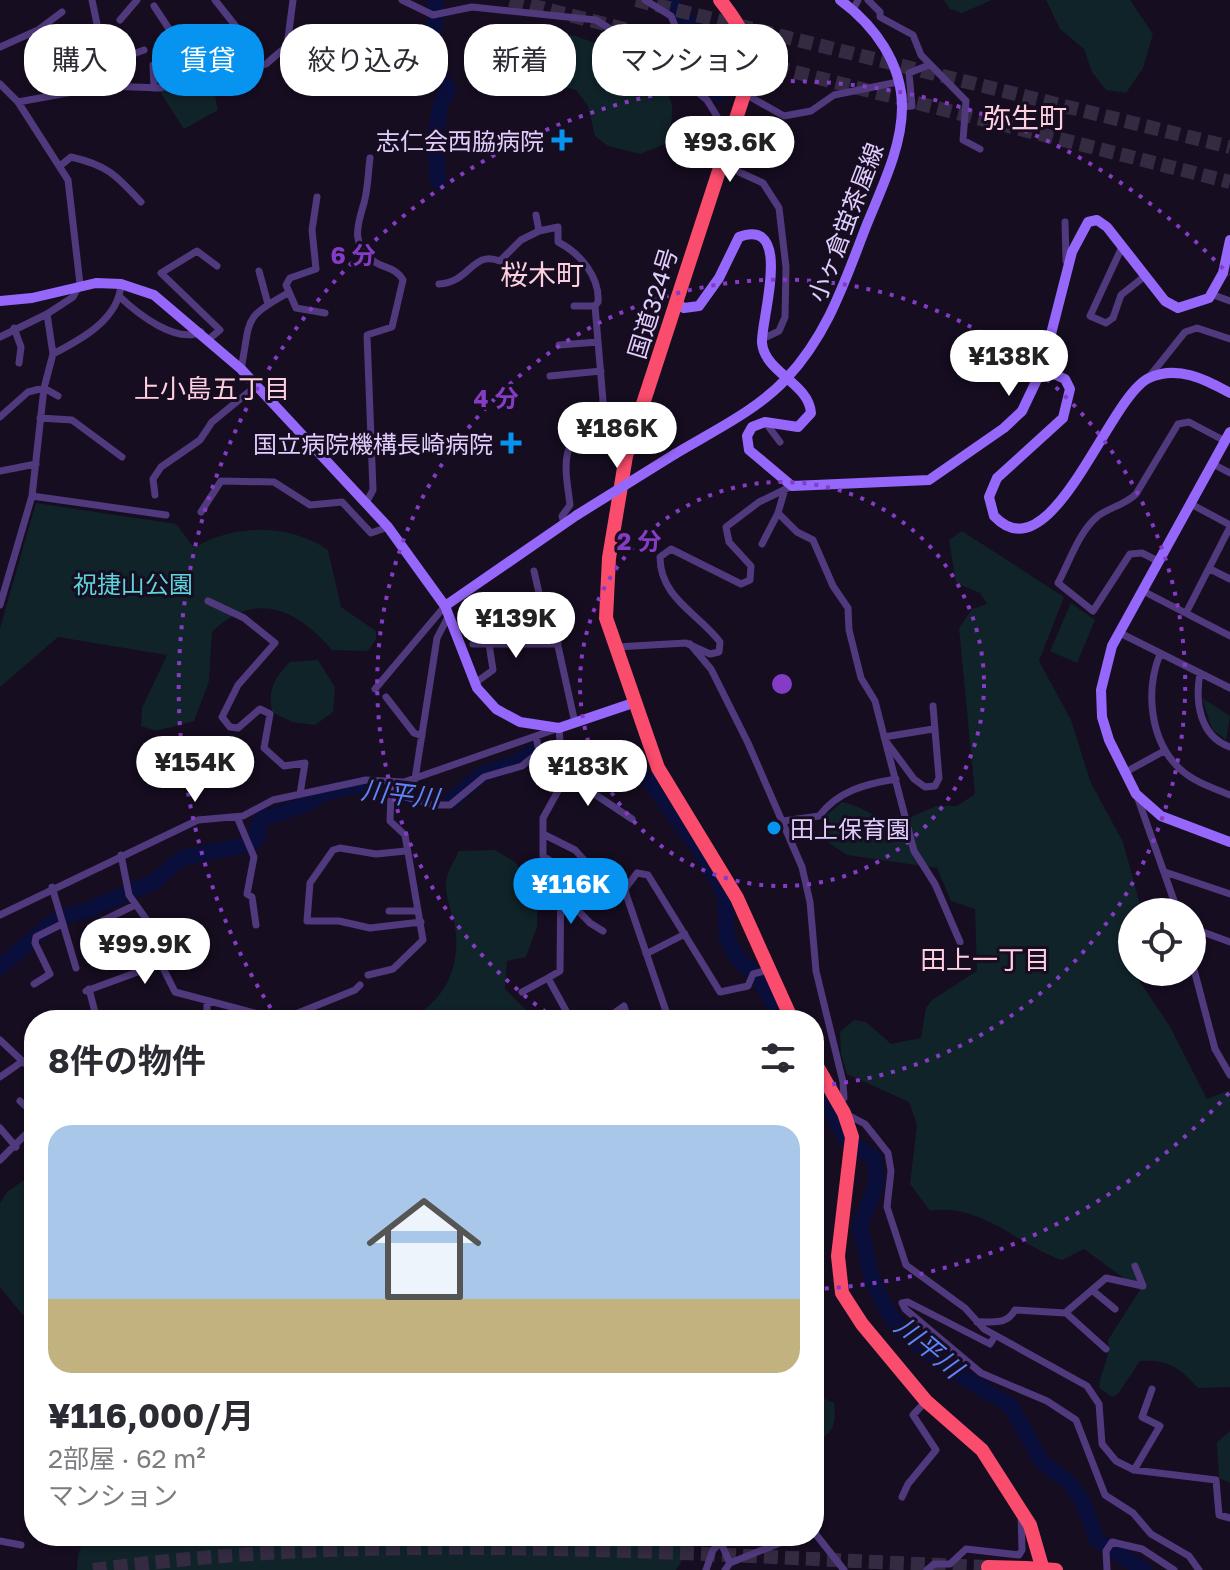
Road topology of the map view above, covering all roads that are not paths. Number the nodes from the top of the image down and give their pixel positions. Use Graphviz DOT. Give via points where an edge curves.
graph roads {
  1 [pos="92,0"];
  2 [pos="137,0"];
  3 [pos="215,0"];
  4 [pos="293,0"];
  5 [pos="402,0"];
  6 [pos="645,0"];
  7 [pos="720,0"];
  8 [pos="840,0"];
  9 [pos="868,0"];
  10 [pos="856,5"];
  11 [pos="154,6"];
  12 [pos="62,12"];
  13 [pos="120,20"];
  14 [pos="97,24"];
  15 [pos="166,24"];
  16 [pos="234,24"];
  17 [pos="602,24"];
  18 [pos="674,24"];
  19 [pos="735,24"];
  20 [pos="0,47"];
  21 [pos="144,50"];
  22 [pos="136,53"];
  23 [pos="264,64"];
  24 [pos="929,65"];
  25 [pos="898,82"];
  26 [pos="0,84"];
  27 [pos="48,96"];
  28 [pos="702,96"];
  29 [pos="744,96"];
  30 [pos="749,96"];
  31 [pos="18,102"];
  32 [pos="902,107"];
  33 [pos="728,145"];
  34 [pos="980,149"];
  35 [pos="370,158"];
  36 [pos="60,166"];
  37 [pos="317,197"];
  38 [pos="141,202"];
  39 [pos="536,215"];
  40 [pos="1065,222"];
  41 [pos="539,231"];
  42 [pos="1230,240"];
  43 [pos="1122,247"];
  44 [pos="217,266"];
  45 [pos="259,271"];
  46 [pos="1066,271"];
  47 [pos="1145,276"];
  48 [pos="80,284"];
  49 [pos="121,284"];
  50 [pos="439,284"];
  51 [pos="288,293"];
  52 [pos="1211,294"];
  53 [pos="120,297"];
  54 [pos="0,301"];
  55 [pos="1230,301"];
  56 [pos="675,302"];
  57 [pos="268,304"];
  58 [pos="574,306"];
  59 [pos="595,306"];
  60 [pos="325,313"];
  61 [pos="47,314"];
  62 [pos="14,328"];
  63 [pos="205,335"];
  64 [pos="0,337"];
  65 [pos="762,339"];
  66 [pos="1230,339"];
  67 [pos="598,342"];
  68 [pos="559,345"];
  69 [pos="53,354"];
  70 [pos="19,363"];
  71 [pos="241,369"];
  72 [pos="1042,369"];
  73 [pos="601,371"];
  74 [pos="550,376"];
  75 [pos="1149,378"];
  76 [pos="786,379"];
  77 [pos="256,386"];
  78 [pos="44,388"];
  79 [pos="1230,393"];
  80 [pos="58,396"];
  81 [pos="0,417"];
  82 [pos="40,418"];
  83 [pos="765,422"];
  84 [pos="1227,436"];
  85 [pos="780,442"];
  86 [pos="122,457"];
  87 [pos="36,464"];
  88 [pos="1213,464"];
  89 [pos="0,471"];
  90 [pos="1230,473"];
  91 [pos="789,488"];
  92 [pos="155,495"];
  93 [pos="32,496"];
  94 [pos="367,501"];
  95 [pos="1191,504"];
  96 [pos="201,512"];
  97 [pos="778,513"];
  98 [pos="166,515"];
  99 [pos="564,523"];
  100 [pos="1230,526"];
  101 [pos="388,527"];
  102 [pos="762,544"];
  103 [pos="1158,561"];
  104 [pos="0,565"];
  105 [pos="9,569"];
  106 [pos="1210,569"];
  107 [pos="534,571"];
  108 [pos="1230,579"];
  109 [pos="1143,591"];
  110 [pos="208,601"];
  111 [pos="0,605"];
  112 [pos="447,612"];
  113 [pos="1186,613"];
  114 [pos="1120,633"];
  115 [pos="1230,636"];
  116 [pos="473,644"];
  117 [pos="489,644"];
  118 [pos="558,644"];
  119 [pos="690,644"];
  120 [pos="616,647"];
  121 [pos="1160,654"];
  122 [pos="1200,673"];
  123 [pos="475,683"];
  124 [pos="1230,688"];
  125 [pos="375,689"];
  126 [pos="386,697"];
  127 [pos="633,703"];
  128 [pos="933,706"];
  129 [pos="575,723"];
  130 [pos="559,728"];
  131 [pos="933,729"];
  132 [pos="422,736"];
  133 [pos="536,736"];
  134 [pos="884,738"];
  135 [pos="1230,747"];
  136 [pos="1164,751"];
  137 [pos="563,773"];
  138 [pos="1124,773"];
  139 [pos="415,779"];
  140 [pos="896,779"];
  141 [pos="393,783"];
  142 [pos="391,793"];
  143 [pos="300,794"];
  144 [pos="1136,794"];
  145 [pos="1230,795"];
  146 [pos="237,817"];
  147 [pos="632,819"];
  148 [pos="783,821"];
  149 [pos="543,834"];
  150 [pos="1230,842"];
  151 [pos="406,851"];
  152 [pos="121,855"];
  153 [pos="1165,872"];
  154 [pos="596,873"];
  155 [pos="52,887"];
  156 [pos="561,893"];
  157 [pos="1230,894"];
  158 [pos="1173,898"];
  159 [pos="133,906"];
  160 [pos="389,911"];
  161 [pos="417,911"];
  162 [pos="0,915"];
  163 [pos="60,919"];
  164 [pos="421,922"];
  165 [pos="256,925"];
  166 [pos="90,927"];
  167 [pos="603,931"];
  168 [pos="1206,933"];
  169 [pos="685,934"];
  170 [pos="960,942"];
  171 [pos="1230,942"];
  172 [pos="646,954"];
  173 [pos="165,962"];
  174 [pos="199,962"];
  175 [pos="76,968"];
  176 [pos="770,970"];
  177 [pos="368,975"];
  178 [pos="548,978"];
  179 [pos="34,984"];
  180 [pos="360,985"];
  181 [pos="1198,986"];
  182 [pos="522,992"];
  183 [pos="207,1002"];
  184 [pos="94,1010"];
  185 [pos="207,1010"];
  186 [pos="240,1010"];
  187 [pos="314,1010"];
  188 [pos="566,1010"];
  189 [pos="666,1010"];
  190 [pos="788,1010"];
  191 [pos="0,1040"];
  192 [pos="23,1061"];
  193 [pos="1230,1075"];
  194 [pos="0,1077"];
  195 [pos="824,1080"];
  196 [pos="828,1087"];
  197 [pos="824,1089"];
  198 [pos="20,1101"];
  199 [pos="24,1105"];
  200 [pos="841,1108"];
  201 [pos="0,1128"];
  202 [pos="24,1138"];
  203 [pos="16,1147"];
  204 [pos="0,1160"];
  205 [pos="1135,1266"];
  206 [pos="1092,1290"];
  207 [pos="1115,1309"];
  208 [pos="1066,1313"];
  209 [pos="977,1322"];
  210 [pos="995,1336"];
  211 [pos="1106,1349"];
  212 [pos="1152,1389"];
  213 [pos="926,1401"];
  214 [pos="1134,1470"];
  215 [pos="902,1497"];
  216 [pos="1022,1511"];
  217 [pos="1230,1518"];
  218 [pos="0,1541"];
  219 [pos="21,1545"];
  220 [pos="824,1545"];
  221 [pos="717,1546"];
  222 [pos="725,1546"];
  223 [pos="775,1546"];
  224 [pos="728,1567"];
  225 [pos="988,1567"];
  226 [pos="708,1568"];
  227 [pos="1026,1568"];
  228 [pos="844,1570"];
  229 [pos="927,1570"];
  230 [pos="1043,1570"];
  231 [pos="1056,1570"];
  232 [pos="1107,1570"];
  233 [pos="1174,1570"];
  234 [pos="1199,1570"];
  1 -- 14 [label="street"];
  2 -- 13 [label="street"];
  3 -- 16 [label="street"];
  4 -- 23 [label="street" via="287,46"];
  5 -- 17 [label="street" via="436,15 472,7"];
  6 -- 18 [label="street" via="671,16"];
  7 -- 19 [label="highway, 国道324号"];
  8 -- 10 [label="street, 小ヶ倉蛍茶屋線"];
  9 -- 24 [label="street" via="880,17 913,35"];
  10 -- 25 [label="street, 小ヶ倉蛍茶屋線" via="881,41"];
  11 -- 15 [label="street"];
  12 -- 20 [label="street"];
  21 -- 22 [label="street"];
  24 -- 32 [label="street" via="909,73 912,106"];
  24 -- 34 [label="street" via="966,101 963,140"];
  25 -- 30 [label="street" via="834,95 811,111 784,116"];
  25 -- 32 [label="street, 小ヶ倉蛍茶屋線"];
  26 -- 31 [label="street"];
  27 -- 31 [label="street"];
  28 -- 33 [label="street"];
  29 -- 33 [label="highway, 国道324号"];
  31 -- 36 [label="street"];
  32 -- 76 [label="street, 小ヶ倉蛍茶屋線" via="897,141 840,298 822,333"];
  33 -- 56 [label="highway, 国道324号"];
  33 -- 65 [label="street" via="739,172 763,183 779,208 785,317 779,331"];
  35 -- 94 [label="street" via="365,201 356,223 358,240 370,259 396,269 403,280 392,327 367,335 373,490"];
  36 -- 38 [label="street" via="71,157 97,162"];
  36 -- 48 [label="street" via="68,180"];
  37 -- 51 [label="street" via="312,225 316,269 290,278"];
  39 -- 41 [label="street"];
  40 -- 46 [label="street"];
  41 -- 50 [label="street" via="500,261 479,261 457,281"];
  41 -- 59 [label="street" via="558,227 558,242 571,247 597,282"];
  42 -- 52 [label="street" via="1223,273"];
  43 -- 46 [label="street" via="1101,222 1088,222"];
  43 -- 47 [label="street"];
  43 -- 47 [label="street" via="1090,316 1106,323 1113,318 1121,295"];
  44 -- 63 [label="street" via="197,251 161,273 220,330"];
  45 -- 57 [label="street"];
  46 -- 72 [label="street"];
  47 -- 52 [label="street" via="1172,306 1199,304"];
  48 -- 49 [label="street"];
  48 -- 54 [label="street"];
  48 -- 61 [label="street" via="73,297"];
  49 -- 53 [label="street"];
  49 -- 63 [label="street" via="154,295"];
  51 -- 57 [label="street"];
  51 -- 60 [label="street" via="296,308"];
  52 -- 55 [label="street"];
  53 -- 63 [label="street" via="180,335"];
  53 -- 69 [label="street" via="90,335"];
  56 -- 65 [label="street" via="684,308 699,306 736,240 757,235 765,242 771,264"];
  56 -- 120 [label="highway, 国道324号" via="620,485 604,608"];
  57 -- 71 [label="street" via="251,318"];
  58 -- 59 [label="street"];
  59 -- 67 [label="street"];
  61 -- 62 [label="street"];
  61 -- 69 [label="street"];
  62 -- 64 [label="street"];
  62 -- 70 [label="street" via="21,347"];
  63 -- 71 [label="street"];
  65 -- 76 [label="street" via="766,354"];
  66 -- 75 [label="street" via="1197,328 1185,332"];
  67 -- 68 [label="street"];
  67 -- 73 [label="street"];
  69 -- 78 [label="street"];
  71 -- 77 [label="street"];
  72 -- 75 [label="street" via="1065,379 1070,389 1067,412 997,478 990,491 994,516 1018,529 1032,528 1048,515 1089,462 1121,403"];
  72 -- 91 [label="street" via="1022,411 929,480"];
  73 -- 74 [label="street"];
  73 -- 99 [label="street" via="598,417 566,450 563,471 570,505 562,516"];
  75 -- 79 [label="street" via="1184,372"];
  76 -- 83 [label="street" via="809,402 809,418 793,428"];
  76 -- 99 [label="street, 小ヶ倉蛍茶屋線, bridge" via="767,398"];
  77 -- 92 [label="street" via="212,422 200,440 161,467 153,479"];
  77 -- 94 [label="street"];
  78 -- 80 [label="street"];
  78 -- 81 [label="street" via="28,392"];
  78 -- 82 [label="street"];
  82 -- 86 [label="street" via="72,420"];
  82 -- 87 [label="street"];
  83 -- 85 [label="street"];
  83 -- 91 [label="street" via="749,431 747,446"];
  84 -- 88 [label="street"];
  84 -- 103 [label="street" via="1189,422 1178,424 1136,494 1092,522 1058,583 1093,611 1130,554"];
  87 -- 89 [label="street"];
  87 -- 93 [label="street"];
  88 -- 90 [label="street"];
  88 -- 95 [label="street"];
  91 -- 97 [label="street"];
  91 -- 119 [label="street" via="726,527 729,542 751,566 750,580 741,584 671,549 662,554 663,579 687,611 713,632 721,648 713,654"];
  93 -- 98 [label="street"];
  93 -- 105 [label="street"];
  94 -- 101 [label="street"];
  95 -- 100 [label="street"];
  95 -- 103 [label="street"];
  96 -- 101 [label="street" via="221,481 274,482 310,505 342,502 371,533"];
  97 -- 102 [label="street"];
  97 -- 134 [label="street" via="813,540 848,608 861,678 875,701"];
  99 -- 112 [label="street"];
  100 -- 106 [label="street"];
  101 -- 112 [label="street"];
  103 -- 109 [label="street"];
  104 -- 105 [label="street"];
  105 -- 111 [label="street"];
  106 -- 108 [label="street"];
  106 -- 113 [label="street"];
  107 -- 118 [label="street" via="539,593 557,623"];
  109 -- 113 [label="street"];
  109 -- 114 [label="street"];
  110 -- 143 [label="street" via="244,618 275,643 238,685 222,717 238,728 260,709 270,714 264,748 284,766 305,763"];
  112 -- 123 [label="street"];
  112 -- 125 [label="street"];
  112 -- 132 [label="street" via="437,638"];
  113 -- 115 [label="street"];
  114 -- 121 [label="street"];
  114 -- 138 [label="street" via="1108,655 1101,690 1102,717"];
  116 -- 117 [label="street"];
  117 -- 118 [label="street"];
  117 -- 123 [label="street" via="493,670"];
  118 -- 129 [label="street"];
  119 -- 120 [label="street"];
  119 -- 148 [label="street" via="711,669"];
  120 -- 127 [label="highway, 国道324号"];
  121 -- 122 [label="street"];
  121 -- 136 [label="street" via="1151,691"];
  122 -- 124 [label="street"];
  122 -- 135 [label="street" via="1197,701 1204,725"];
  123 -- 130 [label="street" via="505,715"];
  126 -- 132 [label="street"];
  127 -- 129 [label="street"];
  127 -- 176 [label="highway, 国道324号" via="664,781 737,898"];
  128 -- 131 [label="street"];
  129 -- 130 [label="street"];
  130 -- 133 [label="street"];
  130 -- 137 [label="street"];
  131 -- 134 [label="street"];
  131 -- 134 [label="street" via="939,778 930,787 914,779"];
  132 -- 139 [label="street"];
  133 -- 139 [label="street"];
  133 -- 142 [label="street" via="539,752 531,759 484,777 450,805"];
  134 -- 140 [label="street"];
  136 -- 138 [label="street"];
  136 -- 145 [label="street" via="1202,784"];
  137 -- 147 [label="street"];
  137 -- 149 [label="street" via="543,818"];
  138 -- 144 [label="street"];
  139 -- 141 [label="street"];
  140 -- 148 [label="street" via="852,789 819,816"];
  140 -- 170 [label="street" via="914,851"];
  141 -- 142 [label="street"];
  141 -- 143 [label="street" via="366,780"];
  142 -- 151 [label="street" via="390,821 405,835"];
  143 -- 146 [label="street"];
  144 -- 150 [label="street" via="1161,816"];
  144 -- 153 [label="street"];
  146 -- 152 [label="street" via="198,820"];
  146 -- 165 [label="street" via="254,857 247,894"];
  148 -- 200 [label="street" via="810,902 816,971 843,1082"];
  149 -- 154 [label="street" via="575,850"];
  149 -- 156 [label="street" via="543,856 561,868"];
  151 -- 161 [label="street"];
  151 -- 164 [label="street" via="333,850 310,883 307,921 370,928"];
  152 -- 155 [label="street"];
  152 -- 159 [label="street"];
  153 -- 157 [label="street"];
  153 -- 158 [label="street"];
  155 -- 162 [label="street"];
  155 -- 163 [label="street"];
  156 -- 167 [label="street"];
  156 -- 178 [label="street" via="560,971"];
  159 -- 166 [label="street"];
  159 -- 173 [label="street" via="161,940"];
  160 -- 161 [label="street"];
  161 -- 164 [label="street"];
  163 -- 175 [label="street"];
  163 -- 179 [label="street" via="36,937 50,974"];
  164 -- 177 [label="street" via="420,946 393,969"];
  168 -- 171 [label="street"];
  169 -- 172 [label="street"];
  169 -- 172 [label="street" via="648,875 637,873 625,889"];
  169 -- 176 [label="street" via="720,992 748,986 753,974"];
  172 -- 189 [label="street"];
  173 -- 174 [label="street"];
  173 -- 183 [label="street" via="175,992"];
  173 -- 184 [label="street" via="88,990"];
  176 -- 190 [label="highway, 国道324号"];
  178 -- 182 [label="street"];
  178 -- 188 [label="street"];
  180 -- 187 [label="street"];
  181 -- 193 [label="street" via="1215,1049"];
  183 -- 185 [label="street"];
  183 -- 186 [label="street"];
  191 -- 192 [label="street"];
  192 -- 194 [label="street"];
  195 -- 196 [label="highway"];
  196 -- 197 [label="street"];
  196 -- 200 [label="highway"];
  198 -- 199 [label="street"];
  200 -- 209 [label="street" via="865,1124 888,1153 887,1207 906,1265"];
  200 -- 213 [label="highway" via="852,1137 838,1256 842,1293"];
  201 -- 203 [label="street"];
  202 -- 203 [label="street"];
  203 -- 204 [label="street"];
  205 -- 206 [label="street" via="1143,1286 1110,1278"];
  206 -- 207 [label="street"];
  206 -- 208 [label="street"];
  208 -- 209 [label="street" via="1024,1308 1000,1322"];
  208 -- 211 [label="street"];
  209 -- 210 [label="street"];
  210 -- 214 [label="street" via="1087,1386 1099,1404 1107,1453"];
  210 -- 234 [label="street" via="990,1344 902,1303 981,1373 1047,1401 1076,1420 1105,1495 1133,1513 1151,1534 1189,1556"];
  212 -- 214 [label="street" via="1142,1417 1160,1426"];
  213 -- 215 [label="street" via="913,1415 936,1450"];
  213 -- 216 [label="highway" via="982,1450"];
  214 -- 217 [label="street" via="1216,1480 1219,1515"];
  216 -- 229 [label="street" via="1019,1555 966,1549 950,1564 934,1564"];
  216 -- 230 [label="highway"];
  218 -- 219 [label="street"];
  220 -- 228 [label="street"];
  221 -- 226 [label="street"];
  222 -- 224 [label="street"];
  223 -- 224 [label="street"];
  225 -- 227 [label="highway"];
  227 -- 231 [label="highway, bridge"];
  232 -- 233 [label="street" via="1106,1551 1112,1542 1142,1549"];
}
